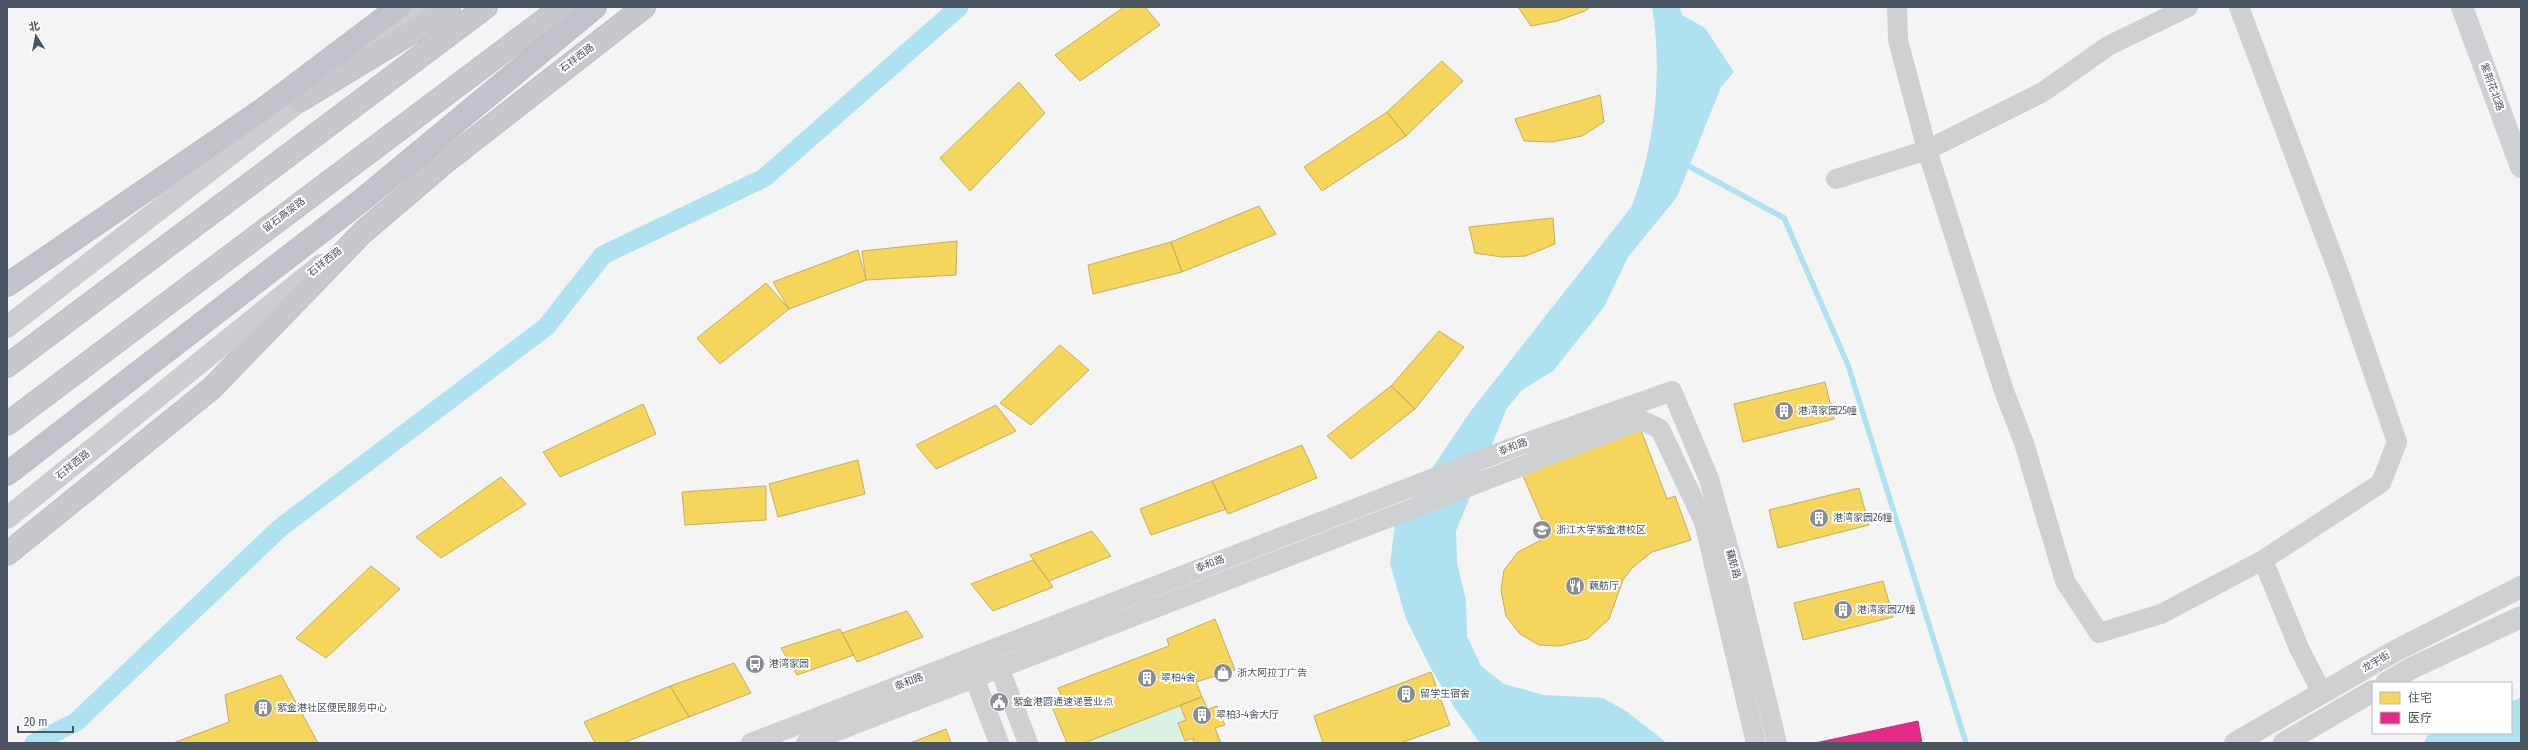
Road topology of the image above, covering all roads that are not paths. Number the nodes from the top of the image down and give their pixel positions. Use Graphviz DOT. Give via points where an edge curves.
graph roads {
  1 [pos="399,7"];
  2 [pos="420,7"];
  3 [pos="449,7"];
  4 [pos="486,7"];
  5 [pos="562,7"];
  6 [pos="595,7"];
  7 [pos="644,7"];
  8 [pos="1897,7"];
  9 [pos="2188,7"];
  10 [pos="2239,7"];
  11 [pos="2462,7"];
  12 [pos="299,102"];
  13 [pos="1927,150"];
  14 [pos="2521,167"];
  15 [pos="1836,179"];
  16 [pos="363,232"];
  17 [pos="7,285"];
  18 [pos="7,327"];
  19 [pos="7,366"];
  20 [pos="1666,393"];
  21 [pos="7,424"];
  22 [pos="7,474"];
  23 [pos="7,518"];
  24 [pos="1704,522"];
  25 [pos="7,554"];
  26 [pos="2263,560"];
  27 [pos="2521,587"];
  28 [pos="2521,617"];
  29 [pos="999,667"];
  30 [pos="974,677"];
  31 [pos="2388,682"];
  32 [pos="2372,692"];
  33 [pos="2322,693"];
  34 [pos="751,743"];
  35 [pos="806,743"];
  36 [pos="999,743"];
  37 [pos="1028,743"];
  38 [pos="1756,743"];
  39 [pos="1776,743"];
  40 [pos="2235,743"];
  41 [pos="2284,743"];
  1 -- 17 [label="highway" via="260,110"];
  2 -- 12 [label="main road"];
  3 -- 12 [label="highway"];
  4 -- 19 [label="highway"];
  5 -- 21 [label="highway, 留石高架路"];
  6 -- 22 [label="highway" via="362,200"];
  7 -- 16 [label="highway, 石祥西路" via="450,158"];
  8 -- 13 [label="street" via="1898,40"];
  9 -- 13 [label="street" via="2108,46 2043,92"];
  10 -- 26 [label="street" via="2340,276 2397,442 2380,483"];
  11 -- 14 [label="main road, 紫荆花北路"];
  12 -- 18 [label="main road"];
  13 -- 15 [label="street"];
  13 -- 26 [label="street" via="2004,391 2024,443 2065,581 2099,633 2161,614"];
  16 -- 23 [label="main road, 石祥西路"];
  16 -- 25 [label="highway" via="212,388"];
  20 -- 24 [label="street, 藕舫路"];
  20 -- 34 [label="street, 泰和路" via="1506,450"];
  20 -- 39 [label="street, 藕舫路" via="1709,479 1737,578"];
  24 -- 29 [label="street, 泰和路" via="1660,429 1641,420"];
  24 -- 38 [label="street, 藕舫路"];
  26 -- 33 [label="street" via="2299,648"];
  27 -- 33 [label="street, 龙宇街" via="2395,651"];
  28 -- 31 [label="street"];
  29 -- 30 [label="street, 泰和路"];
  29 -- 37 [label="street"];
  30 -- 35 [label="street, 泰和路"];
  30 -- 36 [label="street"];
  32 -- 41 [label="street"];
  33 -- 40 [label="street, 龙宇街"];
}
